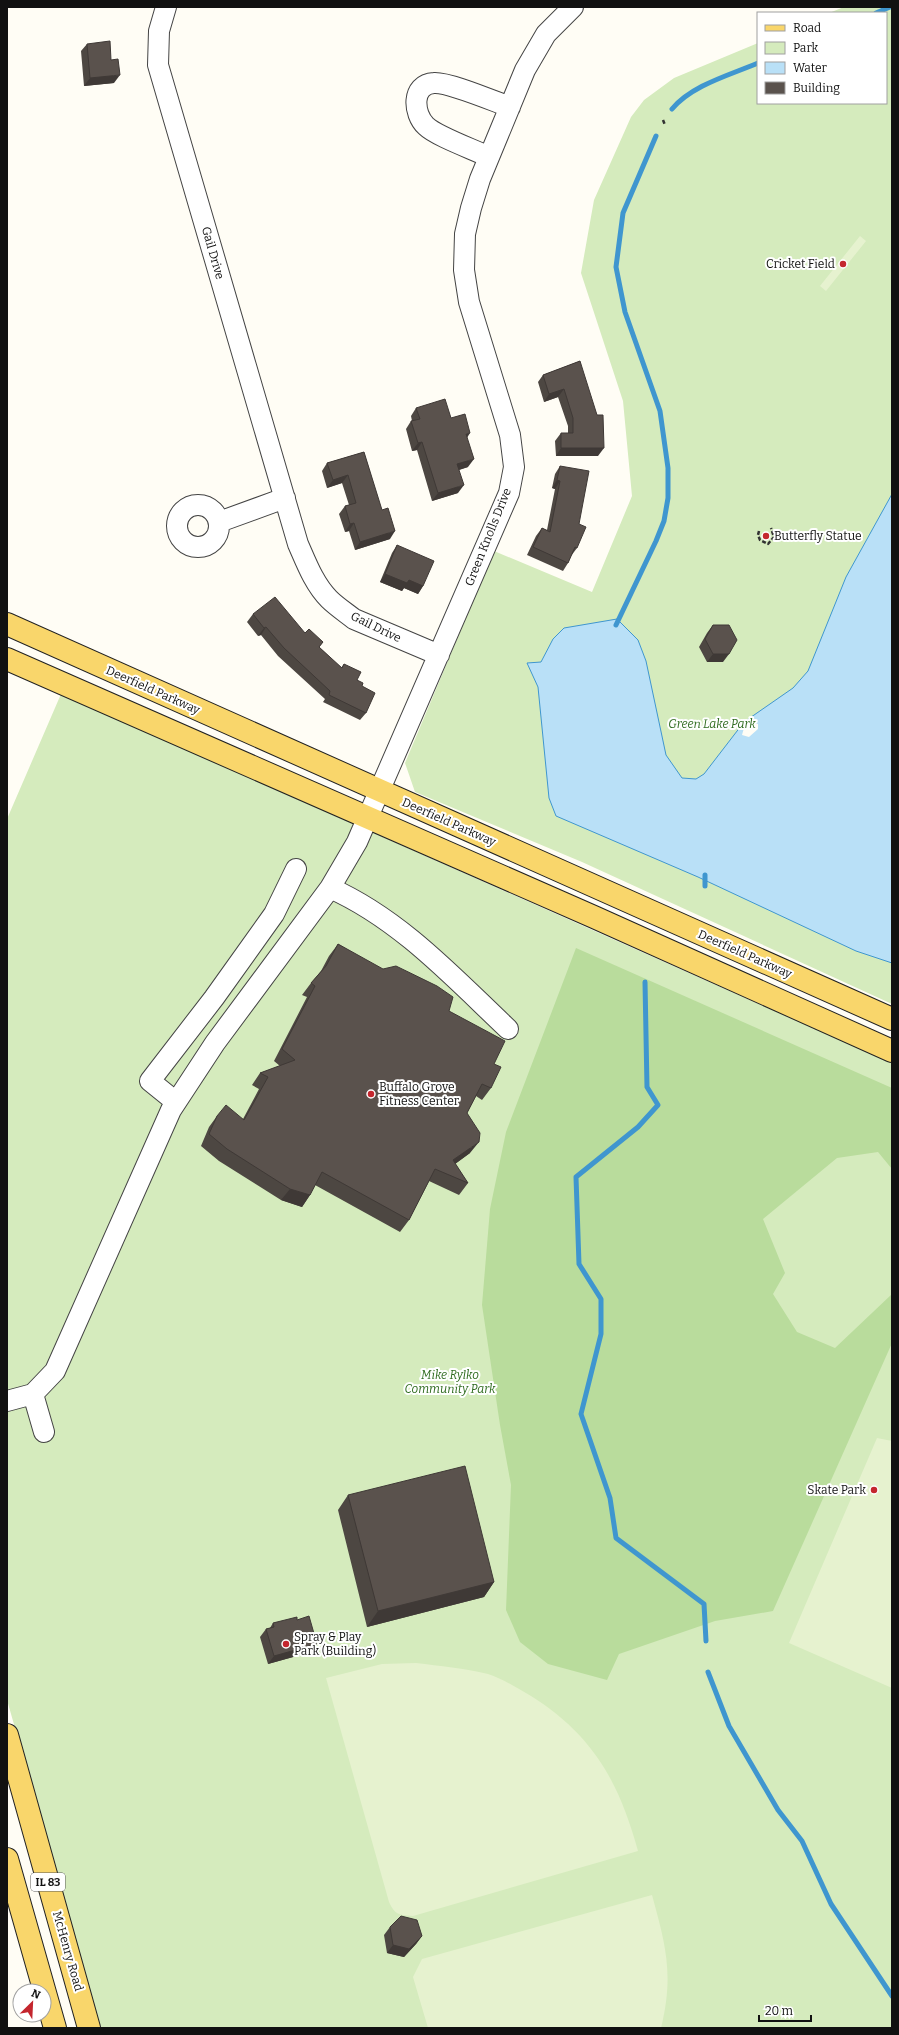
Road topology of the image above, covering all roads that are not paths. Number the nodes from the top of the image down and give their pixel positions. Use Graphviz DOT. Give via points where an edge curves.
graph roads {
  1 [pos="166,7"];
  2 [pos="572,7"];
  3 [pos="510,107"];
  4 [pos="490,157"];
  5 [pos="285,498"];
  6 [pos="219,522"];
  7 [pos="7,624"];
  8 [pos="439,655"];
  9 [pos="7,659"];
  10 [pos="381,792"];
  11 [pos="369,818"];
  12 [pos="296,869"];
  13 [pos="330,888"];
  14 [pos="243,958"];
  15 [pos="264,976"];
  16 [pos="892,1019"];
  17 [pos="508,1029"];
  18 [pos="892,1051"];
  19 [pos="176,1102"];
  20 [pos="33,1394"];
  21 [pos="7,1401"];
  22 [pos="44,1432"];
  23 [pos="7,1735"];
  24 [pos="7,1859"];
  25 [pos="55,2028"];
  26 [pos="89,2028"];
  1 -- 5 [label="street, Gail Drive" via="159,31 158,65"];
  2 -- 3 [label="street, Green Knolls Drive" via="546,34 525,70"];
  3 -- 4 [label="street, Green Knolls Drive"];
  3 -- 4 [label="street" via="442,83 427,85 420,91 416,101 417,114 426,127"];
  4 -- 8 [label="street, Green Knolls Drive" via="478,186 465,234 464,270 469,302 510,435 514,467 508,493"];
  5 -- 6 [label="street"];
  5 -- 8 [label="street, Gail Drive" via="298,544 312,576 328,598 354,618"];
  7 -- 10 [label="main road, Deerfield Parkway"];
  8 -- 10 [label="street, Green Knolls Drive"];
  9 -- 11 [label="main road"];
  10 -- 11 [label="street, Green Knolls Drive"];
  10 -- 16 [label="main road, Deerfield Parkway"];
  11 -- 13 [label="street, Green Knolls Drive" via="358,842"];
  11 -- 18 [label="main road"];
  12 -- 14 [label="street" via="274,914"];
  13 -- 15 [label="street, Green Knolls Drive"];
  13 -- 17 [label="street" via="370,909 422,948"];
  14 -- 15 [label="street"];
  14 -- 19 [label="street" via="150,1081"];
  15 -- 19 [label="street, Green Knolls Drive"];
  19 -- 20 [label="street, Green Knolls Drive" via="55,1371"];
  20 -- 21 [label="street"];
  20 -- 22 [label="street"];
  23 -- 26 [label="main road, McHenry Road / IL 83"];
  24 -- 25 [label="main road, IL 83"];
}
